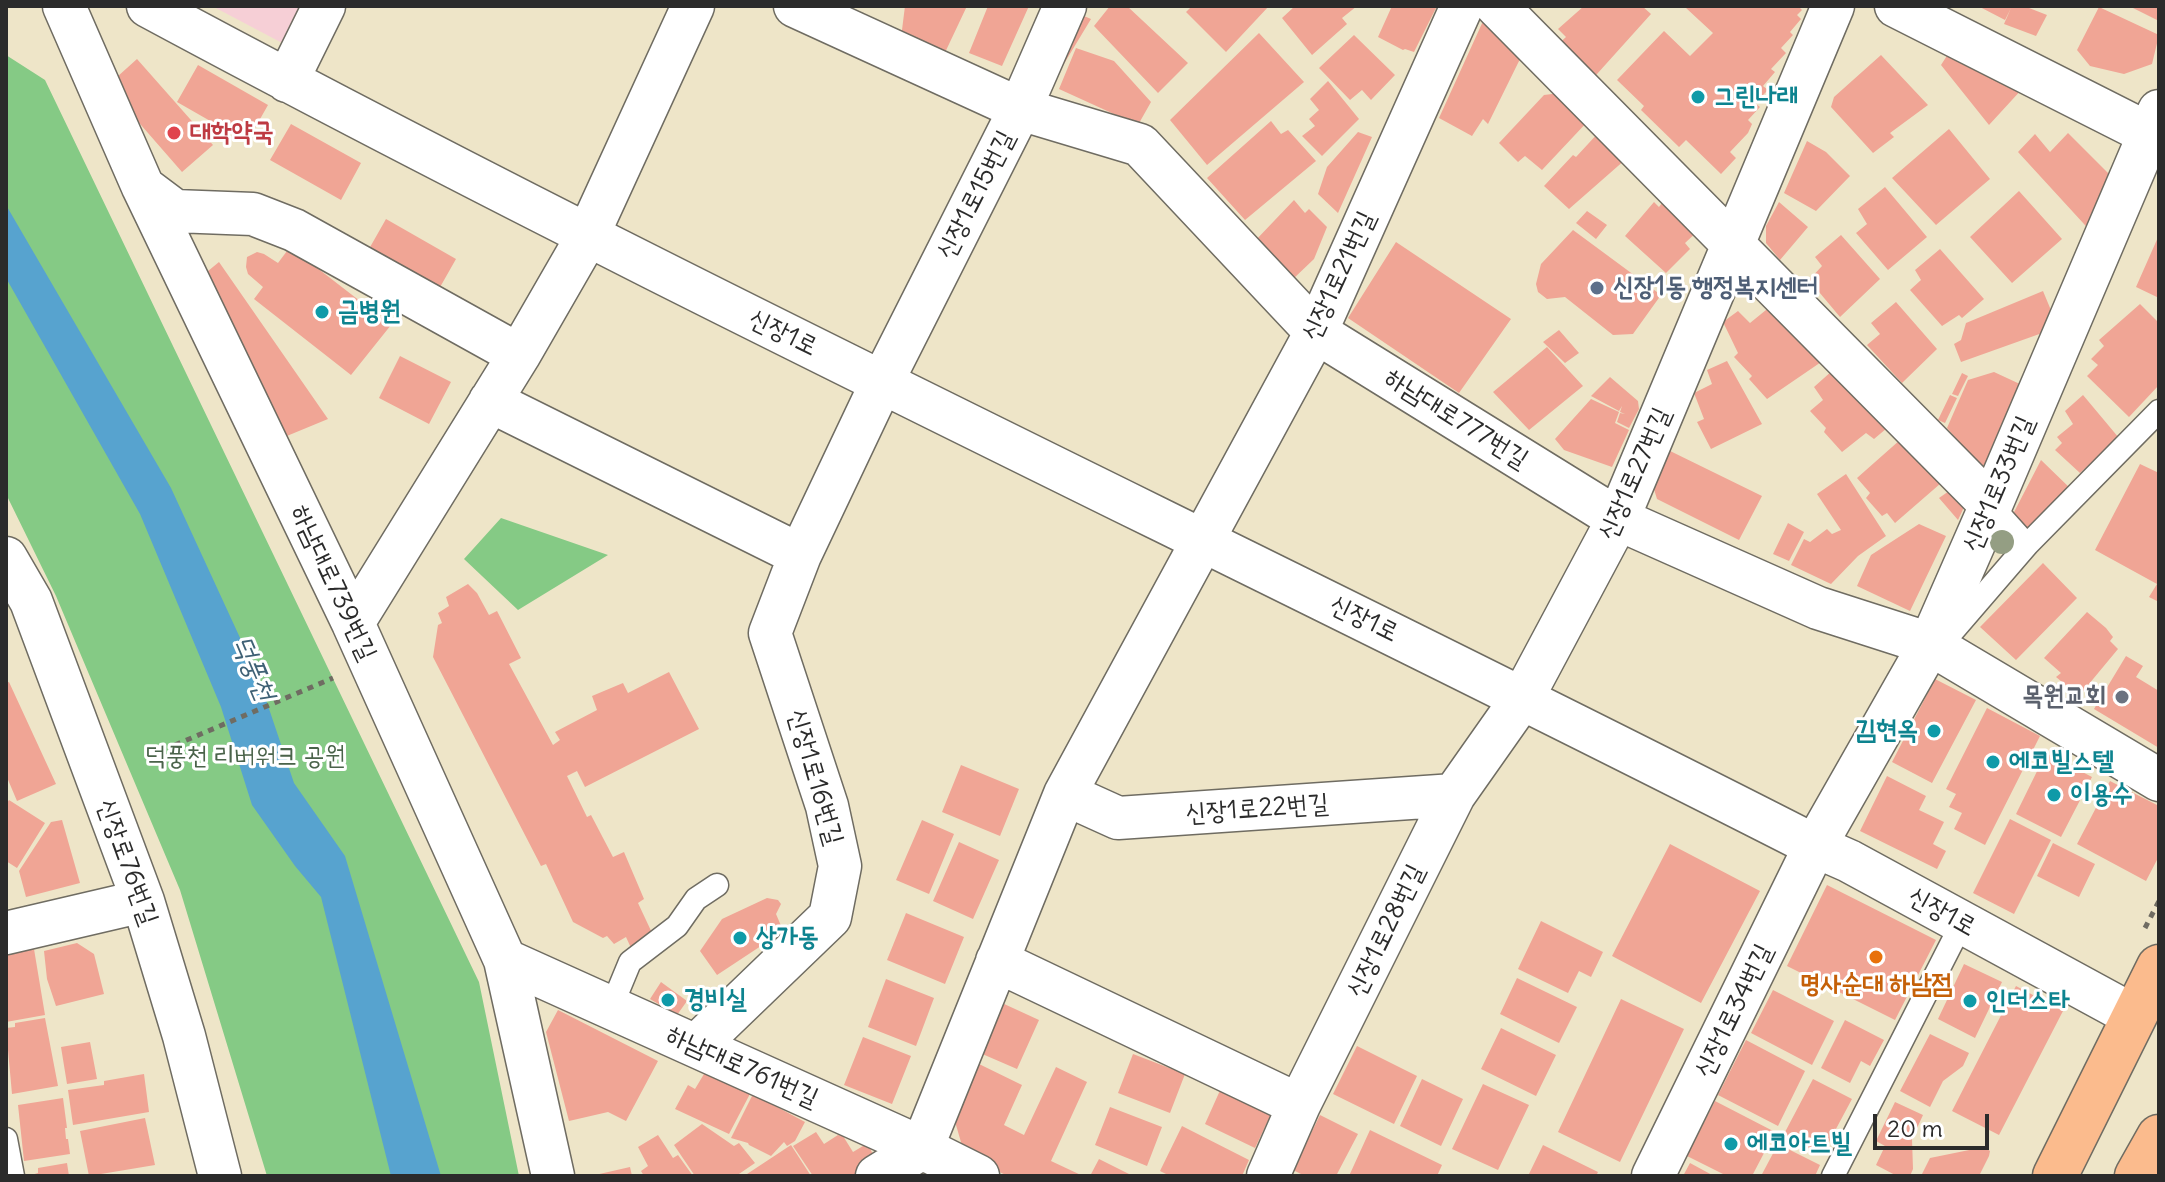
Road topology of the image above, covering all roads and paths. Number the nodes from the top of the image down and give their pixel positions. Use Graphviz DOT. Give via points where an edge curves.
graph roads {
  1 [pos="64,6"];
  2 [pos="148,6"];
  3 [pos="324,6"];
  4 [pos="693,6"];
  5 [pos="795,6"];
  6 [pos="1065,6"];
  7 [pos="1462,6"];
  8 [pos="1497,6"];
  9 [pos="1833,6"];
  10 [pos="1896,6"];
  11 [pos="287,81"];
  12 [pos="1020,109"];
  13 [pos="2155,128"];
  14 [pos="143,187"];
  15 [pos="587,237"];
  16 [pos="1731,244"];
  17 [pos="1316,332"];
  18 [pos="519,355"];
  19 [pos="882,382"];
  20 [pos="490,401"];
  21 [pos="2159,411"];
  22 [pos="1991,505"];
  23 [pos="1618,519"];
  24 [pos="1204,540"];
  25 [pos="2027,545"];
  26 [pos="800,555"];
  27 [pos="6,558"];
  28 [pos="353,623"];
  29 [pos="1934,646"];
  30 [pos="341,675"];
  31 [pos="1523,697"];
  32 [pos="175,745"];
  33 [pos="2159,780"];
  34 [pos="1065,794"];
  35 [pos="1454,795"];
  36 [pos="1815,846"];
  37 [pos="717,885"];
  38 [pos="143,901"];
  39 [pos="1962,923"];
  40 [pos="6,933"];
  41 [pos="505,960"];
  42 [pos="997,961"];
  43 [pos="2159,967"];
  44 [pos="611,1008"];
  45 [pos="2134,1016"];
  46 [pos="696,1046"];
  47 [pos="1299,1105"];
  48 [pos="2159,1137"];
  49 [pos="6,1139"];
  50 [pos="922,1148"];
  51 [pos="13,1176"];
  52 [pos="220,1176"];
  53 [pos="553,1176"];
  54 [pos="877,1176"];
  55 [pos="978,1176"];
  56 [pos="1268,1176"];
  57 [pos="1653,1176"];
  58 [pos="1833,1176"];
  59 [pos="2055,1176"];
  60 [pos="2137,1176"];
  1 -- 14 [label="street, 하남대로739번길"];
  2 -- 11 [label="street, 신장1로"];
  3 -- 11 [label="street"];
  4 -- 15 [label="street"];
  5 -- 12 [label="street, 하남대로777번길"];
  6 -- 12 [label="street, 신장1로15번길"];
  7 -- 17 [label="street, 신장1로21번길"];
  8 -- 16 [label="street"];
  9 -- 16 [label="street, 신장1로27번길"];
  10 -- 13 [label="street"];
  11 -- 15 [label="street, 신장1로"];
  12 -- 17 [label="street, 하남대로777번길" via="1140,145"];
  12 -- 19 [label="street, 신장1로15번길"];
  13 -- 22 [label="street, 신장1로33번길"];
  14 -- 18 [label="street" via="175,211 253,214 294,230"];
  14 -- 28 [label="street, 하남대로739번길"];
  15 -- 18 [label="street"];
  15 -- 19 [label="street, 신장1로"];
  16 -- 22 [label="street"];
  16 -- 23 [label="street, 신장1로27번길"];
  17 -- 23 [label="street, 하남대로777번길"];
  17 -- 24 [label="street, 신장1로21번길"];
  18 -- 20 [label="street"];
  19 -- 24 [label="street, 신장1로"];
  19 -- 26 [label="street, 신장1로16번길"];
  20 -- 26 [label="street"];
  20 -- 28 [label="street"];
  21 -- 25 [label="lane"];
  22 -- 25 [label="lane"];
  22 -- 29 [label="street, 신장1로33번길"];
  23 -- 29 [label="street, 하남대로777번길" via="1818,608"];
  23 -- 31 [label="street, 신장1로27번길"];
  24 -- 31 [label="street, 신장1로"];
  24 -- 34 [label="street"];
  25 -- 29 [label="lane"];
  26 -- 46 [label="street, 신장1로16번길" via="770,633 827,806 840,866 830,917"];
  27 -- 38 [label="street, 신장로76번길" via="31,601"];
  28 -- 41 [label="street, 하남대로739번길"];
  29 -- 33 [label="street, 하남대로777번길"];
  29 -- 36 [label="street, 신장1로33번길"];
  30 -- 32 [label="path"];
  31 -- 35 [label="street, 신장1로28번길"];
  31 -- 36 [label="street, 신장1로"];
  34 -- 35 [label="street, 신장1로22번길" via="1118,818"];
  34 -- 42 [label="street"];
  35 -- 47 [label="street, 신장1로28번길"];
  36 -- 39 [label="street, 신장1로"];
  36 -- 57 [label="street, 신장1로34번길"];
  37 -- 44 [label="lane" via="696,899 677,926 630,962"];
  38 -- 40 [label="street"];
  38 -- 52 [label="street, 신장로76번길"];
  39 -- 45 [label="street, 신장1로"];
  39 -- 58 [label="lane"];
  41 -- 44 [label="street, 하남대로761번길"];
  41 -- 53 [label="street, 하남대로739번길"];
  42 -- 47 [label="street"];
  42 -- 50 [label="street"];
  43 -- 45 [label="main road"];
  44 -- 46 [label="street, 하남대로761번길"];
  45 -- 59 [label="main road"];
  46 -- 50 [label="street, 하남대로761번길"];
  47 -- 56 [label="street, 신장1로28번길"];
  48 -- 60 [label="main road"];
  49 -- 51 [label="lane"];
  50 -- 54 [label="street"];
  50 -- 55 [label="street, 하남대로761번길"];
}
